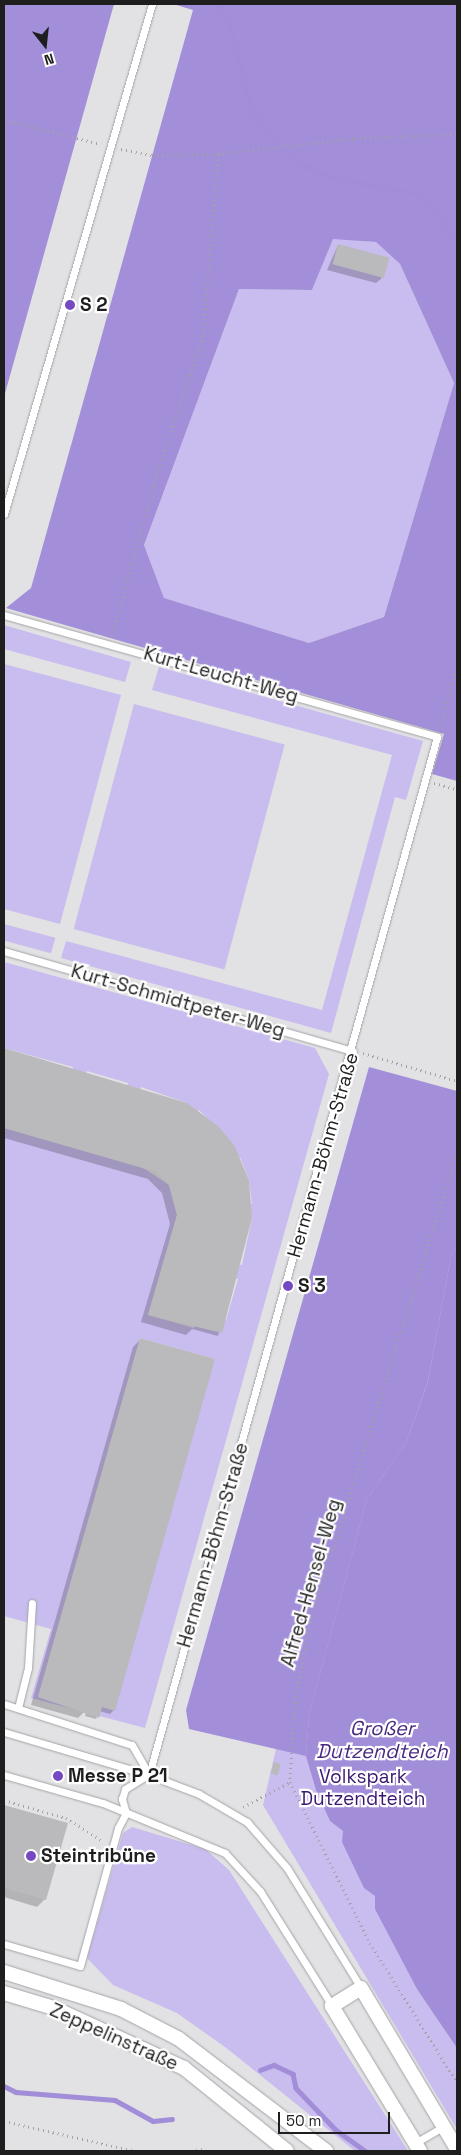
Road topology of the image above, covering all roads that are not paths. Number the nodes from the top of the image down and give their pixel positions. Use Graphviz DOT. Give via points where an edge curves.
graph roads {
  1 [pos="152,4"];
  2 [pos="4,514"];
  3 [pos="4,615"];
  4 [pos="437,737"];
  5 [pos="4,951"];
  6 [pos="353,1051"];
  7 [pos="32,1603"];
  8 [pos="4,1704"];
  9 [pos="18,1708"];
  10 [pos="4,1732"];
  11 [pos="4,1775"];
  12 [pos="148,1775"];
  13 [pos="126,1813"];
  14 [pos="4,1944"];
  15 [pos="4,1972"];
  16 [pos="361,1988"];
  17 [pos="4,1993"];
  18 [pos="332,2006"];
  19 [pos="445,2126"];
  20 [pos="418,2147"];
  21 [pos="457,2149"];
  22 [pos="288,2151"];
  23 [pos="326,2151"];
  1 -- 2 [label="lane" via="108,146"];
  3 -- 4 [label="lane, Kurt-Leucht-Weg"];
  4 -- 6 [label="lane, Hermann-Böhm-Straße"];
  5 -- 6 [label="lane, Kurt-Schmidtpeter-Weg"];
  6 -- 12 [label="lane, Hermann-Böhm-Straße"];
  7 -- 9 [label="lane" via="28,1668"];
  8 -- 9 [label="lane"];
  9 -- 12 [label="lane" via="132,1745"];
  10 -- 12 [label="lane"];
  11 -- 13 [label="lane"];
  12 -- 13 [label="lane" via="125,1789 122,1799"];
  12 -- 16 [label="lane" via="232,1812 278,1856"];
  13 -- 14 [label="lane" via="113,1847 80,1966"];
  13 -- 18 [label="lane" via="205,1842 232,1860 271,1906"];
  15 -- 23 [label="street, Zeppelinstraße" via="121,2009 179,2039"];
  16 -- 18 [label="street"];
  16 -- 19 [label="street"];
  17 -- 22 [label="street, Zeppelinstraße" via="54,2008 184,2068"];
  18 -- 20 [label="street"];
  19 -- 20 [label="lane"];
  19 -- 21 [label="street"];
}
